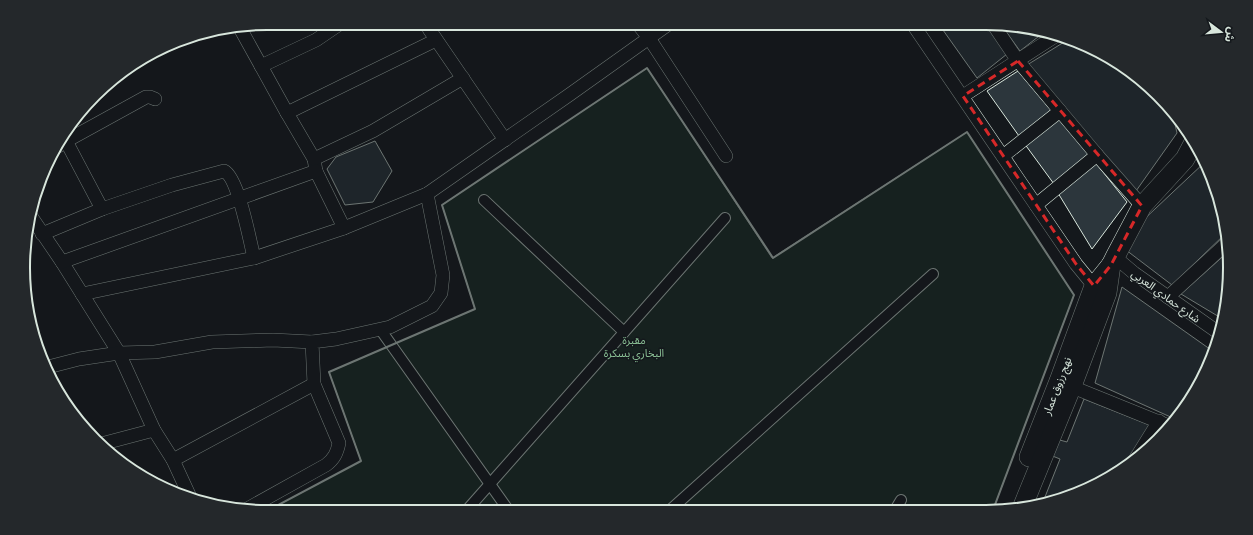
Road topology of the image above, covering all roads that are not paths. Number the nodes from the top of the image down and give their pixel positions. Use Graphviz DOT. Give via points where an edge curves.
graph roads {
  1 [pos="331,30"];
  2 [pos="430,30"];
  3 [pos="433,30"];
  4 [pos="643,30"];
  5 [pos="660,30"];
  6 [pos="917,30"];
  7 [pos="998,31"];
  8 [pos="242,32"];
  9 [pos="649,38"];
  10 [pos="1051,39"];
  11 [pos="1018,61"];
  12 [pos="261,66"];
  13 [pos="463,78"];
  14 [pos="963,96"];
  15 [pos="154,99"];
  16 [pos="1060,111"];
  17 [pos="287,113"];
  18 [pos="67,140"];
  19 [pos="505,140"];
  20 [pos="66,141"];
  21 [pos="1192,152"];
  22 [pos="1096,155"];
  23 [pos="726,156"];
  24 [pos="1003,156"];
  25 [pos="315,165"];
  26 [pos="427,194"];
  27 [pos="240,199"];
  28 [pos="484,200"];
  29 [pos="1036,205"];
  30 [pos="1142,206"];
  31 [pos="102,209"];
  32 [pos="725,218"];
  33 [pos="35,222"];
  34 [pos="344,228"];
  35 [pos="42,234"];
  36 [pos="1222,248"];
  37 [pos="254,258"];
  38 [pos="1113,261"];
  39 [pos="62,262"];
  40 [pos="933,274"];
  41 [pos="1100,289"];
  42 [pos="82,294"];
  43 [pos="1168,297"];
  44 [pos="380,330"];
  45 [pos="1215,330"];
  46 [pos="624,332"];
  47 [pos="312,342"];
  48 [pos="119,353"];
  49 [pos="51,366"];
  50 [pos="314,384"];
  51 [pos="1066,384"];
  52 [pos="1164,423"];
  53 [pos="154,430"];
  54 [pos="107,442"];
  55 [pos="173,460"];
  56 [pos="490,484"];
  57 [pos="187,491"];
  58 [pos="901,500"];
  59 [pos="1024,501"];
  60 [pos="1011,503"];
  61 [pos="256,504"];
  62 [pos="471,505"];
  63 [pos="505,505"];
  64 [pos="676,505"];
  65 [pos="898,505"];
  1 -- 12 [label="street" via="316,40"];
  2 -- 17 [label="street"];
  3 -- 13 [label="street"];
  4 -- 9 [label="street"];
  5 -- 9 [label="street"];
  6 -- 14 [label="street"];
  7 -- 11 [label="street"];
  8 -- 12 [label="street"];
  9 -- 19 [label="street"];
  9 -- 23 [label="street"];
  10 -- 11 [label="street"];
  11 -- 14 [label="street"];
  11 -- 16 [label="street"];
  12 -- 17 [label="street"];
  13 -- 19 [label="street"];
  13 -- 25 [label="street"];
  14 -- 24 [label="street"];
  15 -- 18 [label="street" via="146,98"];
  16 -- 22 [label="street"];
  16 -- 24 [label="street"];
  17 -- 25 [label="street"];
  19 -- 26 [label="street"];
  20 -- 31 [label="street"];
  21 -- 30 [label="main road, نهج رزوق عمار"];
  22 -- 29 [label="street"];
  22 -- 30 [label="street"];
  24 -- 29 [label="street"];
  25 -- 27 [label="street"];
  25 -- 34 [label="street"];
  26 -- 34 [label="street"];
  26 -- 44 [label="street" via="443,275 441,293 432,306"];
  27 -- 31 [label="street" via="229,175 224,171 172,185"];
  27 -- 37 [label="street"];
  27 -- 39 [label="street"];
  28 -- 46 [label="street"];
  29 -- 41 [label="street" via="1076,264"];
  30 -- 38 [label="main road, نهج رزوق عمار"];
  31 -- 35 [label="street"];
  32 -- 46 [label="street"];
  33 -- 35 [label="street"];
  34 -- 37 [label="street"];
  35 -- 39 [label="street"];
  36 -- 43 [label="street"];
  37 -- 42 [label="street"];
  38 -- 41 [label="main road, نهج رزوق عمار"];
  38 -- 43 [label="street, شارع حمادي العربي"];
  39 -- 42 [label="street"];
  40 -- 64 [label="street"];
  41 -- 51 [label="main road, نهج رزوق عمار"];
  42 -- 48 [label="street"];
  43 -- 45 [label="street, شارع حمادي العربي"];
  44 -- 47 [label="street"];
  44 -- 56 [label="street"];
  46 -- 56 [label="street"];
  47 -- 48 [label="street" via="212,342 155,352"];
  47 -- 50 [label="street"];
  48 -- 49 [label="street"];
  48 -- 53 [label="street"];
  50 -- 55 [label="street"];
  50 -- 61 [label="street" via="339,443 337,453 326,465"];
  51 -- 52 [label="street"];
  51 -- 59 [label="main road, نهج رزوق عمار"];
  51 -- 60 [label="main road, نهج رزوق عمار"];
  53 -- 54 [label="street"];
  53 -- 55 [label="street"];
  55 -- 57 [label="street"];
  56 -- 62 [label="street"];
  56 -- 63 [label="street"];
  58 -- 65 [label="street"];
}
